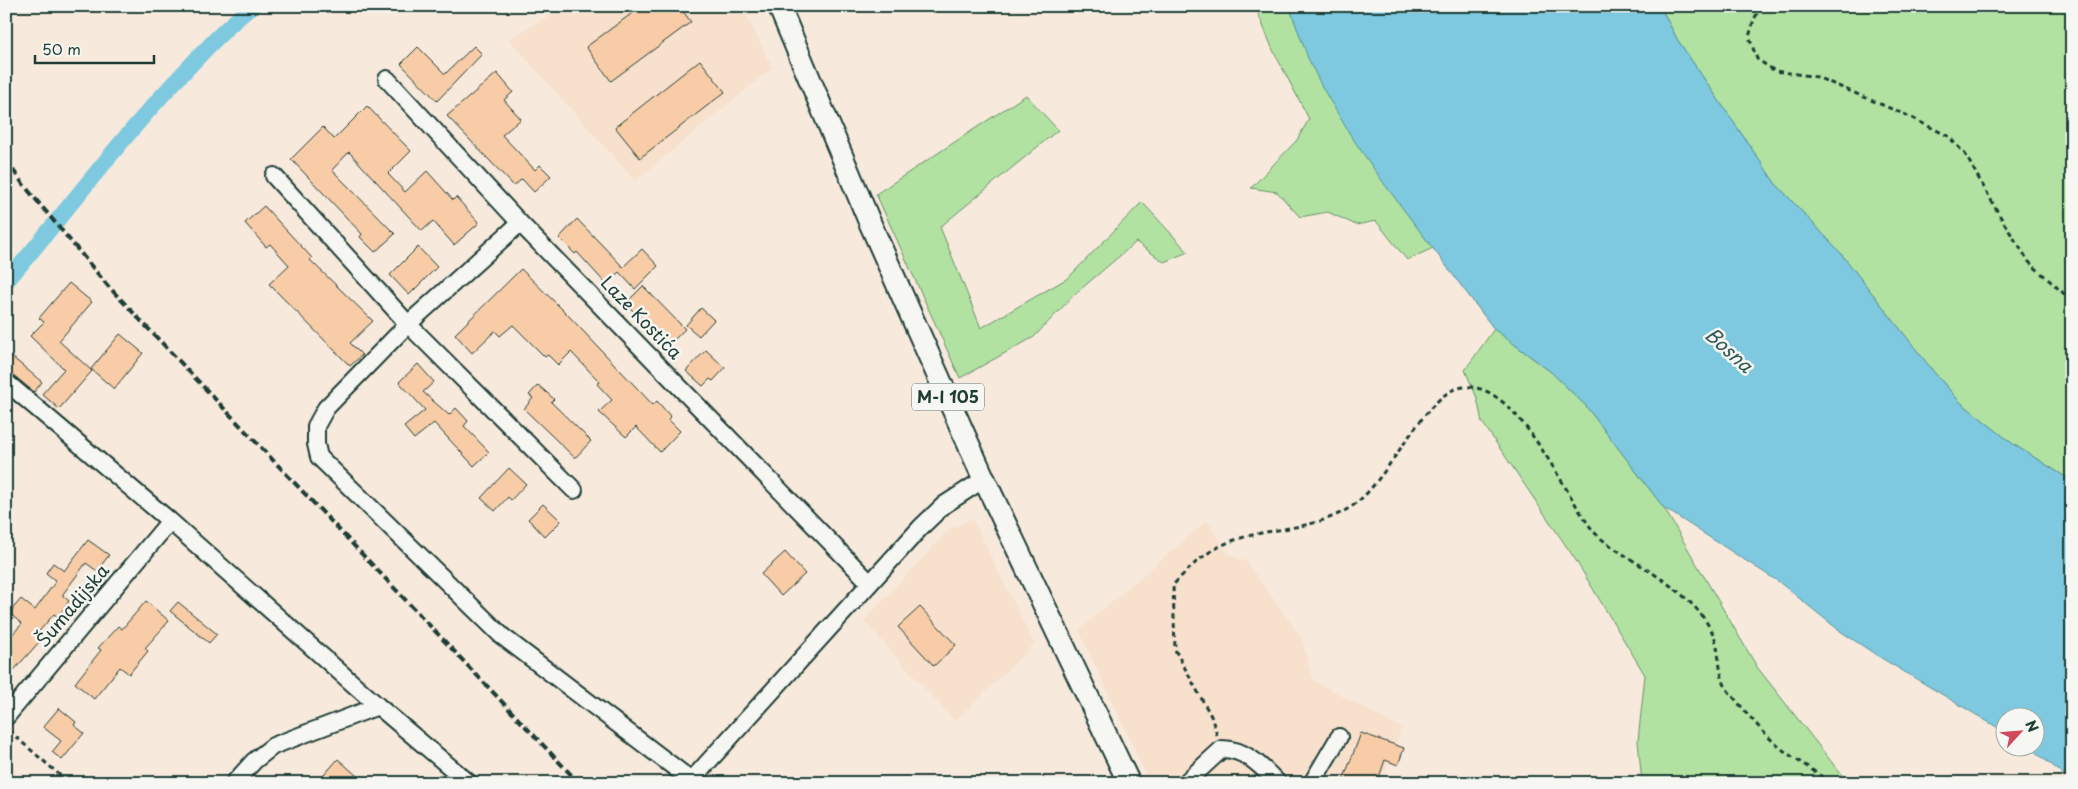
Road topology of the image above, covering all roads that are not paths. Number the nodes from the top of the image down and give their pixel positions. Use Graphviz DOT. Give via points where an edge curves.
graph roads {
  1 [pos="779,6"];
  2 [pos="387,79"];
  3 [pos="274,176"];
  4 [pos="520,223"];
  5 [pos="408,324"];
  6 [pos="7,386"];
  7 [pos="984,479"];
  8 [pos="574,490"];
  9 [pos="170,521"];
  10 [pos="870,583"];
  11 [pos="378,706"];
  12 [pos="6,717"];
  13 [pos="1339,737"];
  14 [pos="690,781"];
  15 [pos="234,783"];
  16 [pos="469,783"];
  17 [pos="1129,783"];
  18 [pos="1185,783"];
  19 [pos="1278,783"];
  20 [pos="1312,783"];
  1 -- 7 [label="main road, M-I 105" via="870,223"];
  2 -- 4 [label="street, Laze Kostića"];
  3 -- 5 [label="street"];
  4 -- 5 [label="street"];
  4 -- 10 [label="street, Laze Kostića"];
  5 -- 8 [label="street"];
  5 -- 14 [label="street" via="326,408 316,426 319,457 502,636"];
  6 -- 9 [label="street"];
  7 -- 10 [label="street" via="944,505"];
  7 -- 17 [label="main road, M-I 105"];
  9 -- 11 [label="street"];
  9 -- 12 [label="street, Šumadijska"];
  10 -- 14 [label="street"];
  11 -- 15 [label="street" via="273,746"];
  11 -- 16 [label="street"];
  13 -- 20 [label="street"];
  18 -- 19 [label="street" via="1222,749 1234,749 1253,759"];
}
